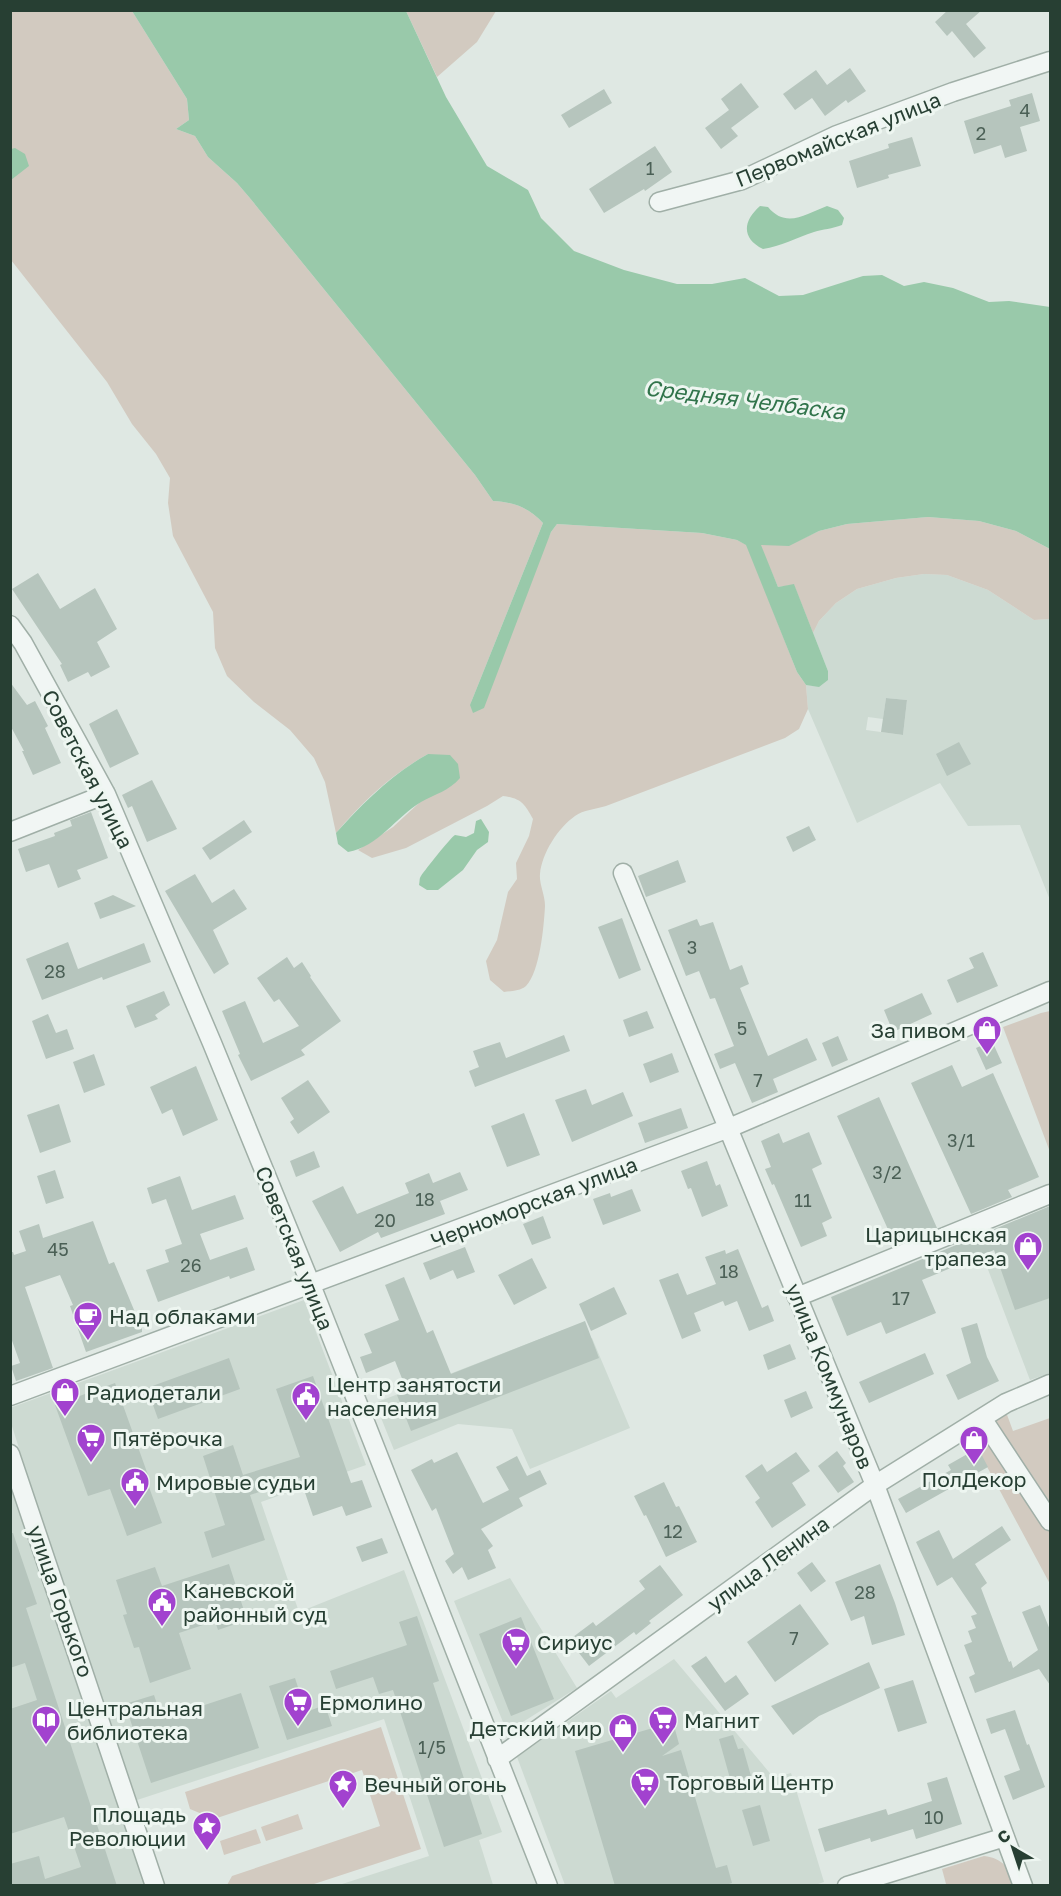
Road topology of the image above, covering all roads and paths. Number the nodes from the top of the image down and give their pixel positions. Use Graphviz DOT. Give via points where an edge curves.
graph roads {
  1 [pos="1050,61"];
  2 [pos="659,202"];
  3 [pos="10,625"];
  4 [pos="106,794"];
  5 [pos="10,832"];
  6 [pos="623,873"];
  7 [pos="1050,991"];
  8 [pos="729,1128"];
  9 [pos="1050,1194"];
  10 [pos="311,1285"];
  11 [pos="797,1297"];
  12 [pos="1050,1384"];
  13 [pos="10,1396"];
  14 [pos="982,1418"];
  15 [pos="10,1454"];
  16 [pos="875,1485"];
  17 [pos="1050,1521"];
  18 [pos="497,1759"];
  19 [pos="1005,1837"];
  20 [pos="155,1886"];
  21 [pos="548,1886"];
  22 [pos="847,1886"];
  23 [pos="1023,1886"];
  1 -- 2 [label="street, Первомайская улица" via="848,131 742,180"];
  3 -- 4 [label="street, Советская улица"];
  4 -- 5 [label="street"];
  4 -- 10 [label="street, Советская улица"];
  6 -- 8 [label="street, улица Коммунаров"];
  7 -- 8 [label="street, Черноморская улица"];
  8 -- 10 [label="street, Черноморская улица"];
  8 -- 11 [label="street, улица Коммунаров"];
  9 -- 11 [label="street"];
  10 -- 13 [label="street, Черноморская улица"];
  10 -- 18 [label="street, Советская улица"];
  11 -- 16 [label="street, улица Коммунаров"];
  12 -- 14 [label="street, улица Ленина"];
  14 -- 16 [label="street, улица Ленина"];
  14 -- 17 [label="street"];
  15 -- 20 [label="street, улица Горького"];
  16 -- 18 [label="street, улица Ленина"];
  16 -- 19 [label="street, улица Коммунаров"];
  18 -- 21 [label="street, Советская улица"];
  19 -- 22 [label="street"];
  19 -- 23 [label="street, улица Коммунаров"];
}
